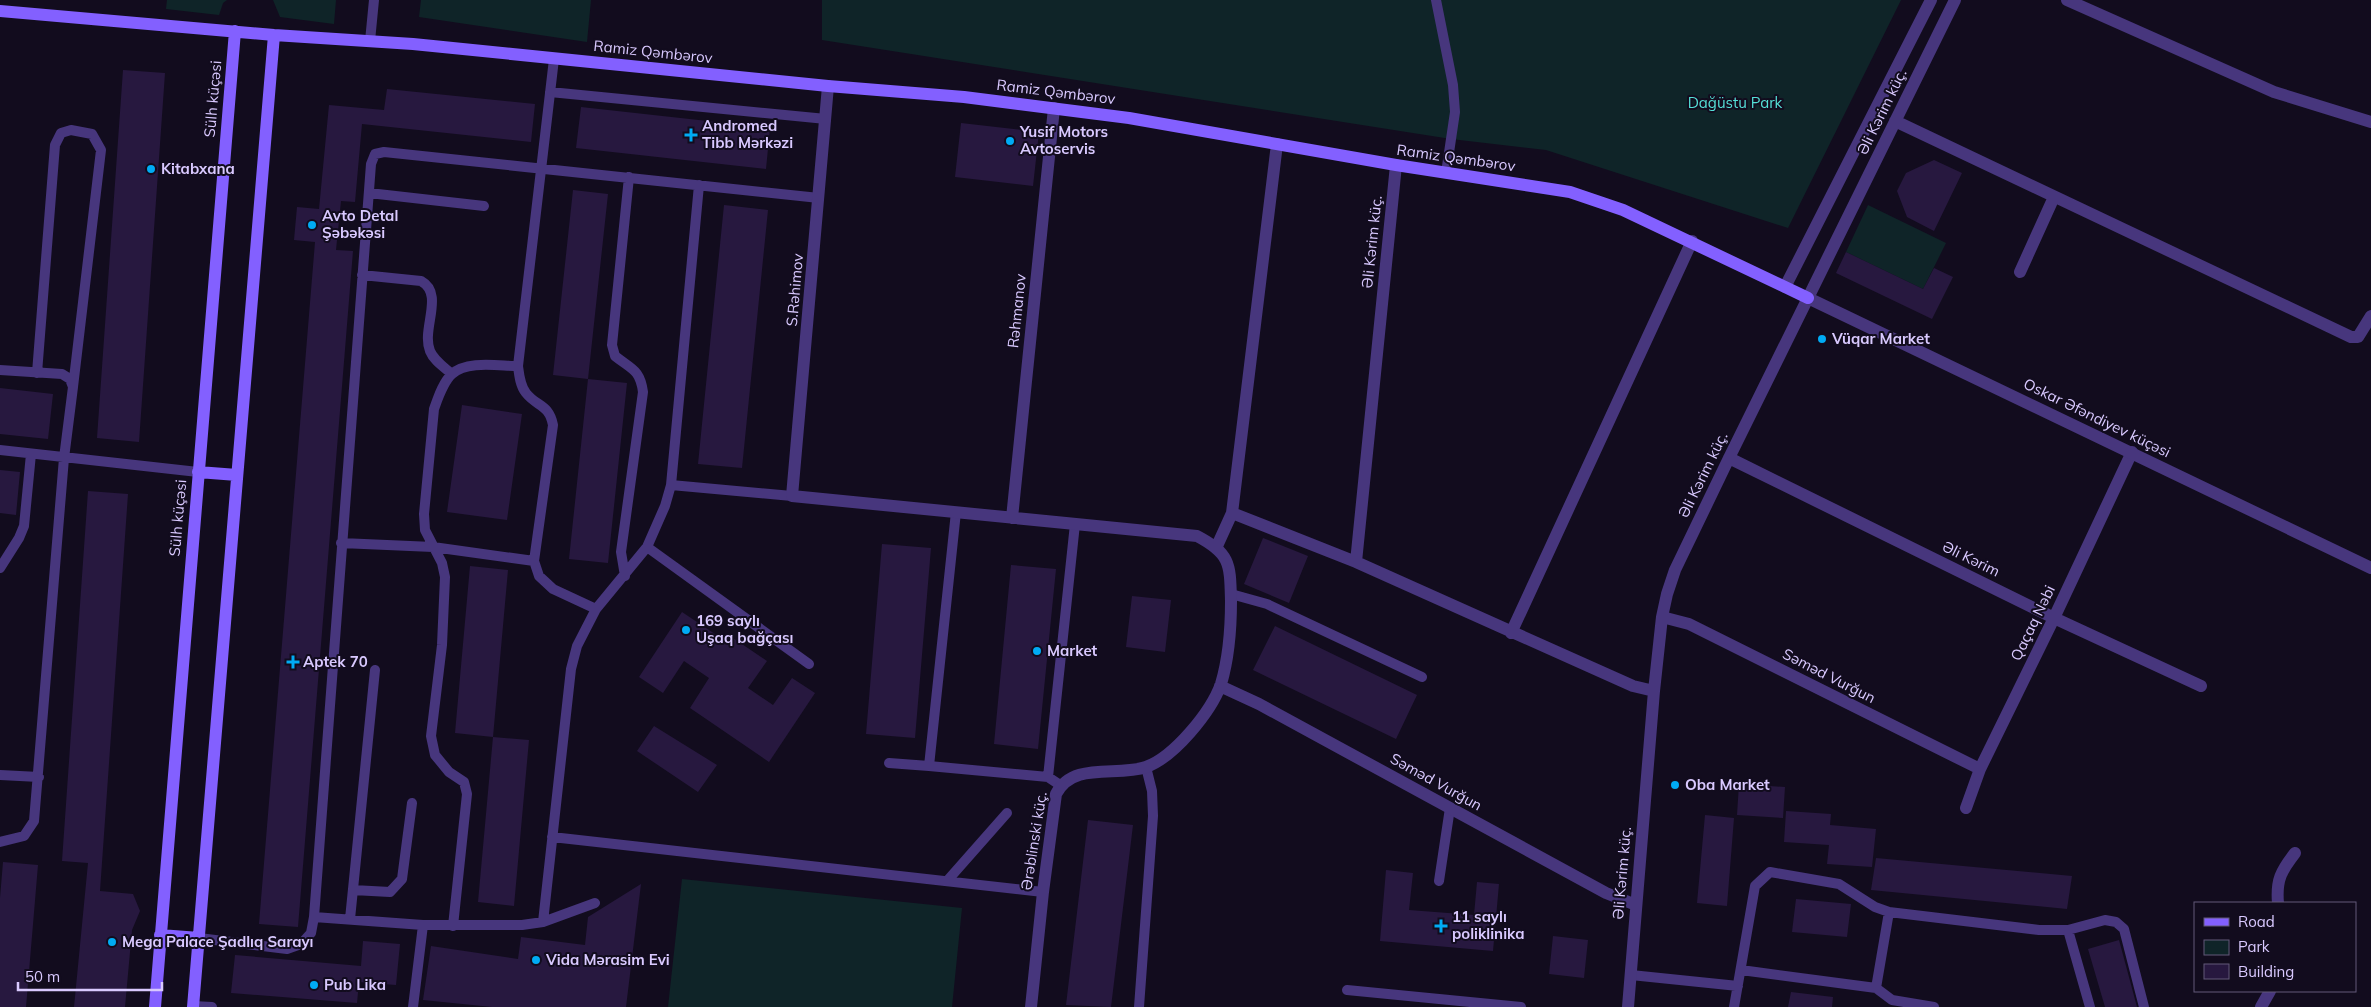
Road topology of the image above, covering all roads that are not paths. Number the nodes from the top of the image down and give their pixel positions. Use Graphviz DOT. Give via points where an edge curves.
graph roads {
  1 [pos="374,0"];
  2 [pos="1436,0"];
  3 [pos="1931,0"];
  4 [pos="1955,0"];
  5 [pos="2067,0"];
  6 [pos="0,11"];
  7 [pos="235,31"];
  8 [pos="274,35"];
  9 [pos="370,41"];
  10 [pos="554,59"];
  11 [pos="828,86"];
  12 [pos="550,92"];
  13 [pos="1054,108"];
  14 [pos="826,119"];
  15 [pos="1896,121"];
  16 [pos="2371,122"];
  17 [pos="1277,144"];
  18 [pos="1396,165"];
  19 [pos="543,167"];
  20 [pos="1446,173"];
  21 [pos="629,177"];
  22 [pos="699,185"];
  23 [pos="369,193"];
  24 [pos="2054,197"];
  25 [pos="819,198"];
  26 [pos="484,206"];
  27 [pos="1692,241"];
  28 [pos="2020,272"];
  29 [pos="362,275"];
  30 [pos="1785,288"];
  31 [pos="1808,298"];
  32 [pos="2371,316"];
  33 [pos="518,366"];
  34 [pos="0,370"];
  35 [pos="37,373"];
  36 [pos="452,374"];
  37 [pos="74,387"];
  38 [pos="0,450"];
  39 [pos="2132,452"];
  40 [pos="31,454"];
  41 [pos="64,458"];
  42 [pos="1729,458"];
  43 [pos="198,472"];
  44 [pos="237,475"];
  45 [pos="670,485"];
  46 [pos="792,496"];
  47 [pos="956,512"];
  48 [pos="1232,513"];
  49 [pos="1012,518"];
  50 [pos="1075,524"];
  51 [pos="341,543"];
  52 [pos="1217,546"];
  53 [pos="647,547"];
  54 [pos="433,548"];
  55 [pos="534,561"];
  56 [pos="1356,562"];
  57 [pos="0,568"];
  58 [pos="2371,568"];
  59 [pos="625,576"];
  60 [pos="1231,594"];
  61 [pos="596,609"];
  62 [pos="1662,616"];
  63 [pos="2054,618"];
  64 [pos="1511,633"];
  65 [pos="809,664"];
  66 [pos="375,670"];
  67 [pos="1422,676"];
  68 [pos="1220,686"];
  69 [pos="2201,686"];
  70 [pos="1654,691"];
  71 [pos="889,763"];
  72 [pos="929,766"];
  73 [pos="1146,767"];
  74 [pos="1980,769"];
  75 [pos="0,775"];
  76 [pos="39,777"];
  77 [pos="1048,777"];
  78 [pos="1060,786"];
  79 [pos="412,802"];
  80 [pos="1450,808"];
  81 [pos="1966,808"];
  82 [pos="1007,813"];
  83 [pos="552,837"];
  84 [pos="0,842"];
  85 [pos="2295,853"];
  86 [pos="947,881"];
  87 [pos="1438,881"];
  88 [pos="353,890"];
  89 [pos="1043,892"];
  90 [pos="2278,902"];
  91 [pos="596,903"];
  92 [pos="1636,905"];
  93 [pos="1889,912"];
  94 [pos="314,917"];
  95 [pos="350,919"];
  96 [pos="543,922"];
  97 [pos="423,925"];
  98 [pos="453,926"];
  99 [pos="2068,930"];
  100 [pos="160,935"];
  101 [pos="198,938"];
  102 [pos="1741,970"];
  103 [pos="1631,975"];
  104 [pos="1738,986"];
  105 [pos="1876,988"];
  106 [pos="1347,990"];
  107 [pos="2269,992"];
  108 [pos="193,1006"];
  109 [pos="155,1007"];
  110 [pos="212,1007"];
  111 [pos="413,1007"];
  112 [pos="1031,1007"];
  113 [pos="1138,1007"];
  114 [pos="1522,1007"];
  115 [pos="1628,1007"];
  116 [pos="1734,1007"];
  117 [pos="1934,1007"];
  118 [pos="2090,1007"];
  119 [pos="2144,1007"];
  120 [pos="2261,1007"];
  1 -- 9 [label="lane"];
  2 -- 20 [label="lane" via="1454,85 1455,112"];
  3 -- 30 [label="street"];
  4 -- 15 [label="street, Əli Kərim küç."];
  5 -- 16 [label="street" via="2248,81"];
  6 -- 7 [label="main road, Ramiz Qəmbərov"];
  7 -- 8 [label="main road, Ramiz Qəmbərov"];
  7 -- 43 [label="main road, Sülh küçəsi"];
  8 -- 9 [label="main road, Ramiz Qəmbərov"];
  8 -- 44 [label="main road"];
  9 -- 10 [label="main road, Ramiz Qəmbərov"];
  10 -- 11 [label="main road, Ramiz Qəmbərov"];
  10 -- 12 [label="lane"];
  11 -- 13 [label="main road, Ramiz Qəmbərov"];
  11 -- 14 [label="street, S.Rəhimov"];
  12 -- 14 [label="lane"];
  12 -- 19 [label="lane"];
  13 -- 17 [label="main road, Ramiz Qəmbərov"];
  13 -- 49 [label="street, Rəhmanov"];
  14 -- 25 [label="street, S.Rəhimov"];
  15 -- 24 [label="street"];
  15 -- 31 [label="street, Əli Kərim küç."];
  17 -- 18 [label="main road, Ramiz Qəmbərov"];
  17 -- 48 [label="street"];
  18 -- 20 [label="main road, Ramiz Qəmbərov"];
  18 -- 56 [label="street, Əli Kərim küç."];
  19 -- 21 [label="lane"];
  19 -- 23 [label="lane" via="384,152 374,154"];
  19 -- 33 [label="lane"];
  20 -- 27 [label="main road, Ramiz Qəmbərov" via="1540,186 1584,196"];
  21 -- 22 [label="lane"];
  21 -- 59 [label="lane" via="612,345 614,356 637,372 643,392 621,552"];
  22 -- 25 [label="lane"];
  22 -- 45 [label="lane"];
  23 -- 26 [label="lane"];
  23 -- 29 [label="lane"];
  24 -- 28 [label="street"];
  24 -- 32 [label="street" via="2351,337 2358,337 2363,332"];
  25 -- 46 [label="street, S.Rəhimov"];
  27 -- 30 [label="main road, Ramiz Qəmbərov"];
  27 -- 64 [label="street"];
  29 -- 36 [label="lane" via="421,281 429,285 432,292 430,351 434,359"];
  29 -- 51 [label="lane"];
  30 -- 31 [label="main road, Ramiz Qəmbərov"];
  31 -- 39 [label="street, Oskar Əfəndiyev küçəsi"];
  31 -- 42 [label="street, Əli Kərim küç."];
  33 -- 36 [label="lane" via="469,366"];
  33 -- 55 [label="lane" via="524,391 551,415 553,425"];
  34 -- 35 [label="lane"];
  35 -- 37 [label="lane" via="62,374"];
  35 -- 37 [label="lane" via="55,145 61,133 71,130 92,134 101,150"];
  36 -- 54 [label="lane" via="434,409 424,514 425,530"];
  37 -- 41 [label="lane"];
  38 -- 40 [label="lane"];
  39 -- 58 [label="street, Oskar Əfəndiyev küçəsi"];
  39 -- 63 [label="street, Qaçaq Nəbi"];
  40 -- 41 [label="lane"];
  40 -- 57 [label="lane" via="24,526"];
  41 -- 43 [label="lane"];
  41 -- 76 [label="lane"];
  42 -- 62 [label="street, Əli Kərim küç." via="1675,570"];
  42 -- 63 [label="street, Əli Kərim"];
  43 -- 44 [label="main road"];
  43 -- 100 [label="main road, Sülh küçəsi"];
  44 -- 101 [label="main road"];
  45 -- 46 [label="lane"];
  45 -- 53 [label="lane" via="665,506"];
  46 -- 47 [label="street"];
  47 -- 49 [label="street"];
  47 -- 72 [label="lane"];
  48 -- 52 [label="street"];
  48 -- 56 [label="street"];
  49 -- 50 [label="street"];
  50 -- 52 [label="street" via="1198,536"];
  50 -- 77 [label="lane"];
  51 -- 54 [label="lane"];
  51 -- 94 [label="lane"];
  52 -- 60 [label="street, Ərəblinski küç." via="1225,557"];
  53 -- 59 [label="lane"];
  53 -- 65 [label="lane"];
  54 -- 55 [label="lane"];
  54 -- 98 [label="lane" via="442,563 445,577 442,646 431,736 435,755 449,772 464,782 467,794"];
  55 -- 61 [label="lane" via="539,576 553,589"];
  56 -- 64 [label="street"];
  59 -- 61 [label="lane"];
  60 -- 67 [label="lane" via="1267,604"];
  60 -- 68 [label="street, Ərəblinski küç." via="1231,628"];
  61 -- 83 [label="lane" via="585,628 571,669"];
  62 -- 70 [label="street, Əli Kərim küç."];
  62 -- 74 [label="street, Səməd Vurğun" via="1689,624"];
  63 -- 69 [label="street, Əli Kərim"];
  63 -- 74 [label="street, Qaçaq Nəbi"];
  64 -- 70 [label="street" via="1633,686"];
  66 -- 88 [label="lane"];
  68 -- 73 [label="street, Ərəblinski küç." via="1185,739"];
  68 -- 80 [label="street, Səməd Vurğun" via="1260,704"];
  70 -- 92 [label="street, Əli Kərim küç."];
  71 -- 72 [label="lane"];
  72 -- 77 [label="lane"];
  73 -- 78 [label="street, Ərəblinski küç." via="1077,774"];
  73 -- 113 [label="lane" via="1152,791 1153,816"];
  74 -- 81 [label="street, Qaçaq Nəbi"];
  75 -- 76 [label="lane"];
  76 -- 84 [label="lane" via="34,821 30,829 24,836"];
  77 -- 78 [label="lane"];
  78 -- 89 [label="street, Ərəblinski küç." via="1054,804"];
  79 -- 88 [label="lane" via="402,879 390,892"];
  80 -- 87 [label="lane"];
  80 -- 92 [label="street, Səməd Vurğun" via="1606,894"];
  82 -- 86 [label="lane"];
  83 -- 86 [label="lane"];
  83 -- 96 [label="lane"];
  85 -- 90 [label="street" via="2280,874 2276,886"];
  86 -- 89 [label="lane"];
  88 -- 95 [label="lane"];
  89 -- 112 [label="street, Ərəblinski küç."];
  91 -- 96 [label="lane"];
  92 -- 103 [label="street, Əli Kərim küç."];
  93 -- 99 [label="lane" via="2039,930"];
  93 -- 102 [label="lane" via="1839,884 1770,872 1756,886"];
  93 -- 105 [label="lane"];
  94 -- 95 [label="lane"];
  94 -- 101 [label="lane" via="311,933 302,944 287,949"];
  95 -- 97 [label="lane"];
  96 -- 98 [label="lane"];
  97 -- 98 [label="lane"];
  97 -- 111 [label="lane"];
  99 -- 118 [label="lane"];
  99 -- 119 [label="lane" via="2105,920 2116,922 2124,929"];
  100 -- 101 [label="main road"];
  100 -- 109 [label="main road, Sülh küçəsi"];
  101 -- 108 [label="main road"];
  102 -- 104 [label="lane"];
  102 -- 105 [label="lane"];
  103 -- 104 [label="lane"];
  103 -- 115 [label="street, Əli Kərim küç."];
  104 -- 116 [label="lane"];
  105 -- 117 [label="lane" via="1892,1000"];
  106 -- 114 [label="lane"];
  107 -- 120 [label="street"];
  108 -- 110 [label="lane"];
}
